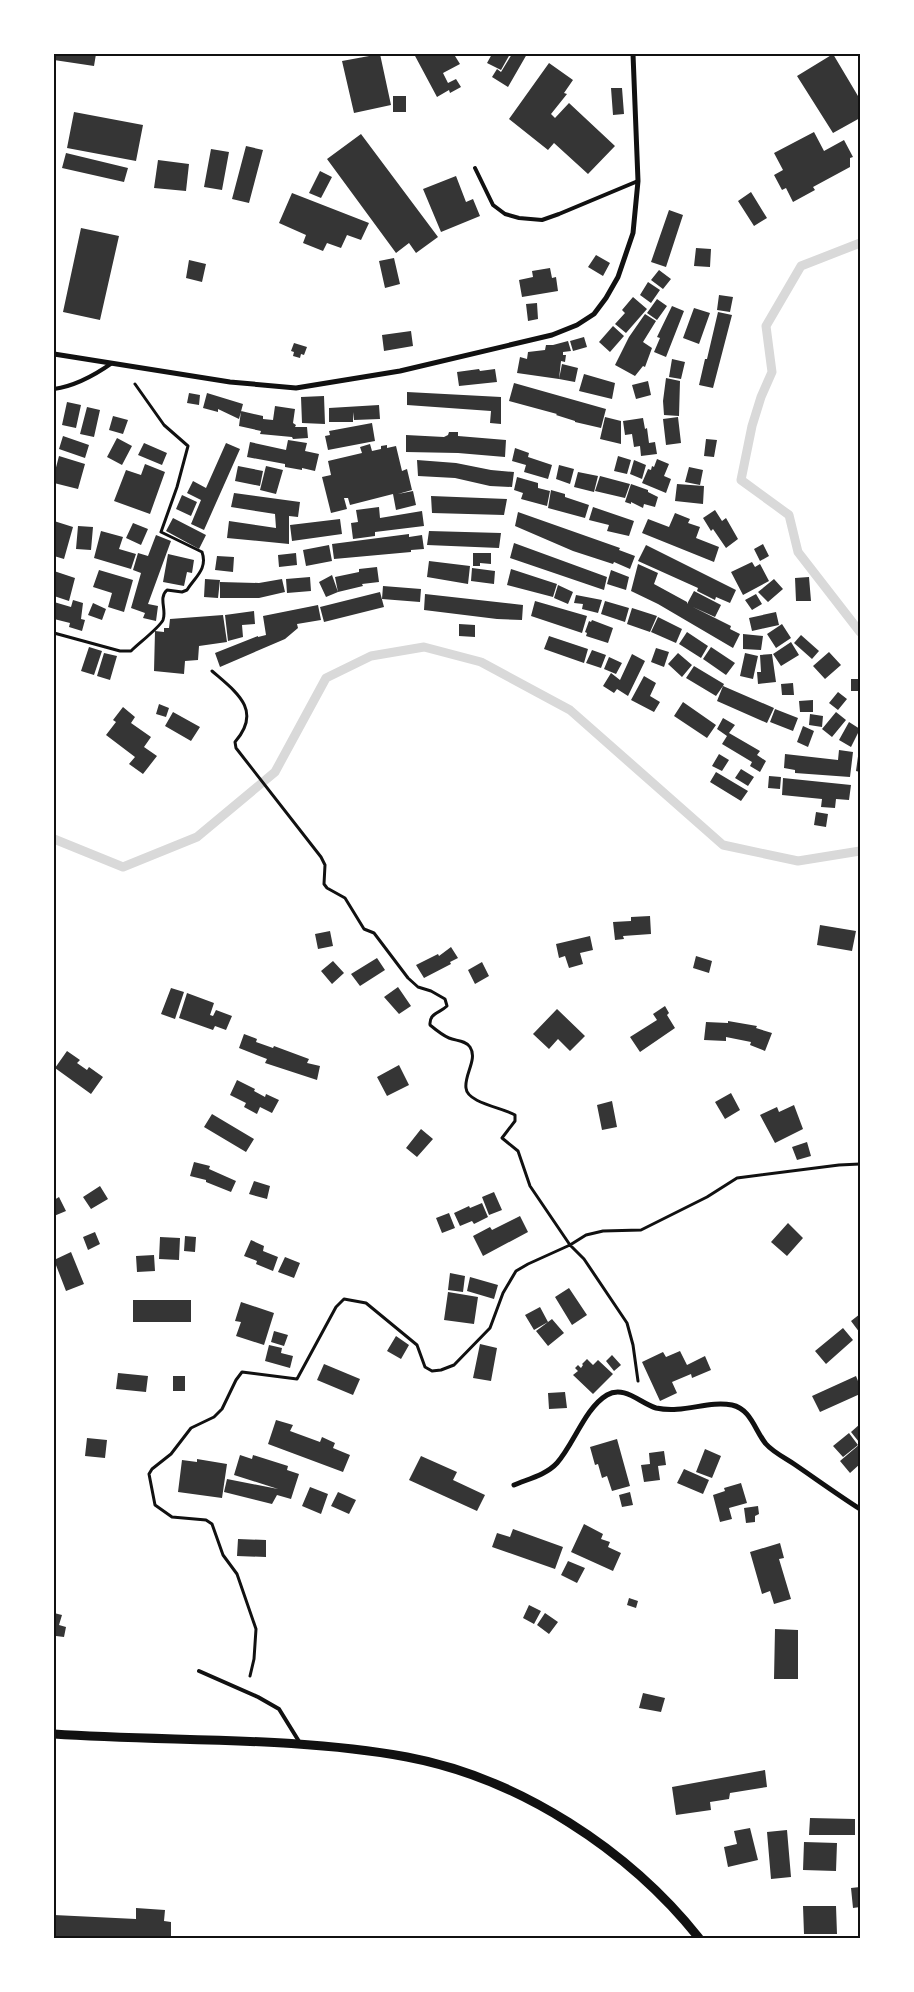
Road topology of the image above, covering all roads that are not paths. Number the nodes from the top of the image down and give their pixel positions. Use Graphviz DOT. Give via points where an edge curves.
graph roads {
  1 [pos="632,54"];
  2 [pos="475,168"];
  3 [pos="638,181"];
  4 [pos="54,354"];
  5 [pos="112,363"];
  6 [pos="54,389"];
  7 [pos="514,1485"];
  8 [pos="860,1509"];
  9 [pos="199,1671"];
  10 [pos="54,1734"];
  11 [pos="301,1745"];
  12 [pos="700,1938"];
  1 -- 3 [label="street"];
  2 -- 3 [label="lane" via="493,205 505,214 542,220"];
  3 -- 5 [label="street" via="633,233 618,277 594,314 552,335 400,371 296,388 230,382"];
  4 -- 5 [label="street"];
  5 -- 6 [label="lane" via="66,387"];
  7 -- 8 [label="street" via="544,1473 557,1463 593,1408 607,1395 623,1393 665,1409 732,1405 746,1412 766,1444"];
  9 -- 11 [label="lane" via="279,1709"];
  10 -- 11 [label="street"];
  11 -- 12 [label="street" via="355,1749 408,1758 468,1774 518,1794 584,1833 625,1863"];
}
